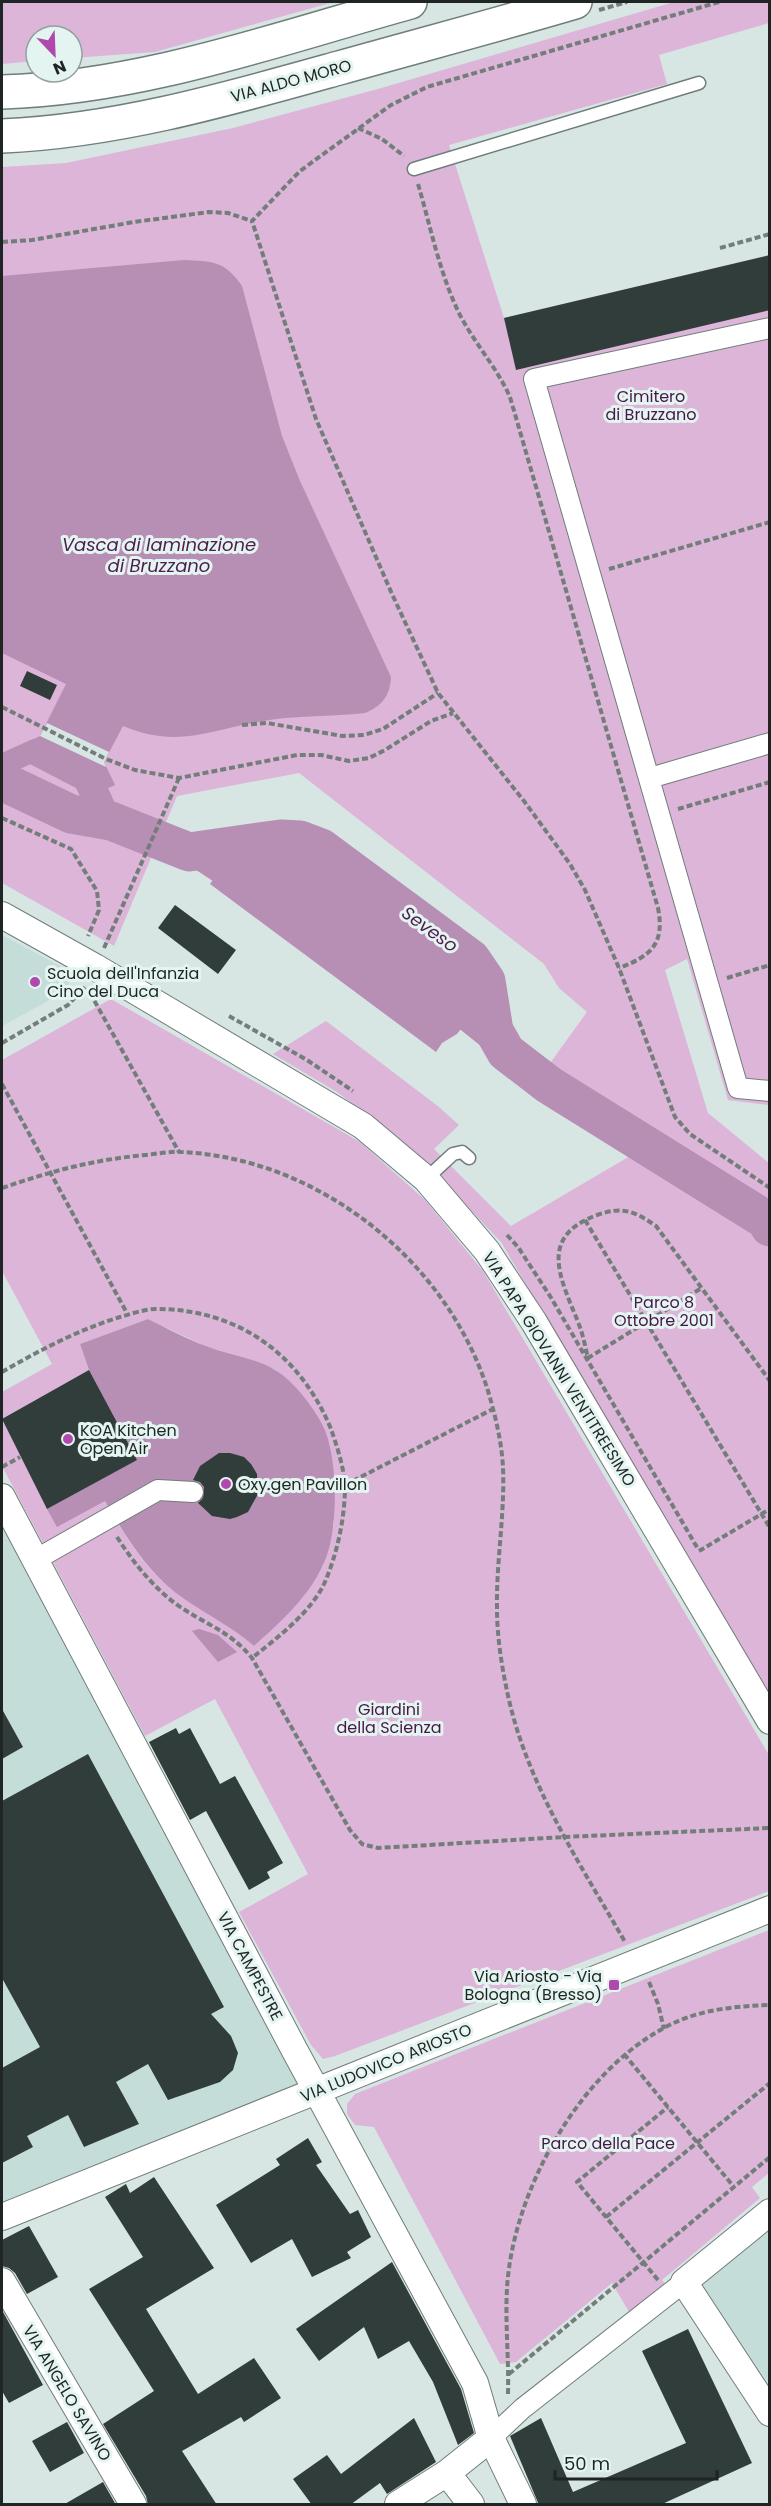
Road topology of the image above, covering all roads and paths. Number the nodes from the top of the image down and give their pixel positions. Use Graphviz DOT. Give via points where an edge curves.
graph roads {
  1 [pos="410,2"];
  2 [pos="575,2"];
  3 [pos="719,2"];
  4 [pos="699,83"];
  5 [pos="2,92"];
  6 [pos="358,128"];
  7 [pos="2,136"];
  8 [pos="414,169"];
  9 [pos="252,221"];
  10 [pos="770,234"];
  11 [pos="2,242"];
  12 [pos="720,248"];
  13 [pos="770,328"];
  14 [pos="770,522"];
  15 [pos="591,574"];
  16 [pos="438,693"];
  17 [pos="2,707"];
  18 [pos="453,713"];
  19 [pos="242,725"];
  20 [pos="770,743"];
  21 [pos="179,778"];
  22 [pos="650,778"];
  23 [pos="770,782"];
  24 [pos="661,814"];
  25 [pos="2,818"];
  26 [pos="2,915"];
  27 [pos="87,938"];
  28 [pos="770,965"];
  29 [pos="95,967"];
  30 [pos="619,969"];
  31 [pos="710,983"];
  32 [pos="2,1043"];
  33 [pos="2,1084"];
  34 [pos="770,1091"];
  35 [pos="179,1152"];
  36 [pos="469,1158"];
  37 [pos="50,1171"];
  38 [pos="426,1179"];
  39 [pos="2,1188"];
  40 [pos="770,1188"];
  41 [pos="585,1220"];
  42 [pos="700,1289"];
  43 [pos="128,1315"];
  44 [pos="646,1322"];
  45 [pos="2,1372"];
  46 [pos="770,1380"];
  47 [pos="493,1409"];
  48 [pos="20,1457"];
  49 [pos="2,1467"];
  50 [pos="345,1485"];
  51 [pos="193,1492"];
  52 [pos="2,1497"];
  53 [pos="770,1509"];
  54 [pos="761,1514"];
  55 [pos="110,1517"];
  56 [pos="770,1528"];
  57 [pos="699,1551"];
  58 [pos="35,1560"];
  59 [pos="252,1658"];
  60 [pos="770,1721"];
  61 [pos="770,1828"];
  62 [pos="564,1837"];
  63 [pos="770,1909"];
  64 [pos="637,1962"];
  65 [pos="770,2005"];
  66 [pos="664,2029"];
  67 [pos="624,2054"];
  68 [pos="770,2083"];
  69 [pos="317,2091"];
  70 [pos="668,2107"];
  71 [pos="698,2142"];
  72 [pos="770,2157"];
  73 [pos="734,2187"];
  74 [pos="770,2212"];
  75 [pos="2,2217"];
  76 [pos="606,2217"];
  77 [pos="644,2262"];
  78 [pos="2,2281"];
  79 [pos="658,2281"];
  80 [pos="684,2282"];
  81 [pos="509,2375"];
  82 [pos="770,2413"];
  83 [pos="498,2431"];
  84 [pos="447,2473"];
  85 [pos="134,2505"];
  86 [pos="398,2505"];
  87 [pos="471,2505"];
  88 [pos="523,2505"];
  1 -- 5 [label="main road" via="181,65 105,81"];
  2 -- 7 [label="main road, VIA ALDO MORO" via="234,97 119,123"];
  3 -- 6 [label="path" via="427,87"];
  4 -- 8 [label="lane"];
  6 -- 8 [label="path" via="382,139"];
  6 -- 9 [label="path" via="300,171"];
  8 -- 30 [label="path" via="446,282 473,339 501,375 510,396 658,908 661,923 655,945 639,961"];
  9 -- 11 [label="path" via="210,212"];
  9 -- 16 [label="path" via="316,419"];
  10 -- 12 [label="path"];
  13 -- 15 [label="street" via="534,379"];
  14 -- 15 [label="path"];
  15 -- 22 [label="street"];
  16 -- 18 [label="path"];
  16 -- 19 [label="path" via="384,729 364,735 342,736 267,723"];
  17 -- 21 [label="path" via="125,766"];
  18 -- 21 [label="path" via="431,721 369,758 349,761 297,755"];
  18 -- 30 [label="path" via="570,864"];
  20 -- 22 [label="street"];
  21 -- 29 [label="path"];
  22 -- 24 [label="street"];
  23 -- 24 [label="path"];
  24 -- 31 [label="street"];
  25 -- 27 [label="path" via="71,849 97,891 99,910"];
  26 -- 29 [label="street, VIA PAPA GIOVANNI VENTITREESIMO"];
  28 -- 31 [label="path"];
  29 -- 38 [label="street, VIA PAPA GIOVANNI VENTITREESIMO" via="363,1125"];
  30 -- 40 [label="path" via="675,1117 690,1134"];
  31 -- 34 [label="street" via="738,1088"];
  32 -- 35 [label="path" via="68,1005 86,985"];
  33 -- 37 [label="path"];
  35 -- 37 [label="path" via="83,1162"];
  35 -- 47 [label="path" via="223,1157 266,1168 306,1183 357,1213 399,1250 443,1301 477,1358"];
  36 -- 38 [label="lane" via="462,1152 453,1154"];
  37 -- 39 [label="path"];
  37 -- 43 [label="path"];
  38 -- 60 [label="street, VIA PAPA GIOVANNI VENTITREESIMO" via="487,1251 534,1322"];
  41 -- 42 [label="path" via="611,1210 635,1212 656,1226"];
  41 -- 44 [label="path"];
  41 -- 44 [label="path" via="568,1231 558,1256 560,1280 588,1358"];
  42 -- 44 [label="path"];
  42 -- 46 [label="path"];
  43 -- 45 [label="path" via="77,1332"];
  43 -- 50 [label="path" via="153,1309 192,1312 230,1322 265,1341 296,1368 321,1406 336,1442"];
  44 -- 54 [label="path"];
  47 -- 50 [label="path"];
  47 -- 62 [label="path" via="503,1466 497,1610 506,1685 521,1746"];
  48 -- 49 [label="path"];
  50 -- 59 [label="path" via="339,1539 323,1585 293,1626"];
  51 -- 55 [label="street" via="158,1490"];
  52 -- 58 [label="street, VIA CAMPESTRE"];
  53 -- 54 [label="path"];
  54 -- 56 [label="path"];
  54 -- 57 [label="path"];
  55 -- 58 [label="street"];
  55 -- 59 [label="path" via="124,1547 148,1578 177,1604 238,1641"];
  58 -- 69 [label="street, VIA CAMPESTRE"];
  59 -- 62 [label="path" via="350,1830 362,1844 378,1848"];
  61 -- 62 [label="path"];
  62 -- 64 [label="path"];
  63 -- 64 [label="street, VIA LUDOVICO ARIOSTO"];
  64 -- 66 [label="path" via="651,1984"];
  64 -- 69 [label="street, VIA LUDOVICO ARIOSTO"];
  65 -- 66 [label="path" via="705,2012"];
  66 -- 67 [label="path"];
  67 -- 70 [label="path"];
  67 -- 81 [label="path" via="571,2113 529,2195 507,2288"];
  68 -- 71 [label="path"];
  69 -- 75 [label="street, VIA LUDOVICO ARIOSTO"];
  69 -- 83 [label="street, VIA CAMPESTRE"];
  70 -- 71 [label="path"];
  70 -- 76 [label="path" via="577,2182"];
  71 -- 73 [label="path"];
  71 -- 76 [label="path"];
  72 -- 73 [label="path"];
  73 -- 77 [label="path"];
  74 -- 80 [label="street"];
  76 -- 77 [label="path"];
  77 -- 79 [label="path"];
  77 -- 81 [label="path"];
  78 -- 85 [label="street, VIA ANGELO SAVINO"];
  80 -- 82 [label="street"];
  80 -- 83 [label="street"];
  81 -- 83 [label="path"];
  83 -- 84 [label="street"];
  83 -- 88 [label="street, VIA CAMPESTRE"];
  84 -- 86 [label="street"];
  84 -- 87 [label="street"];
}
